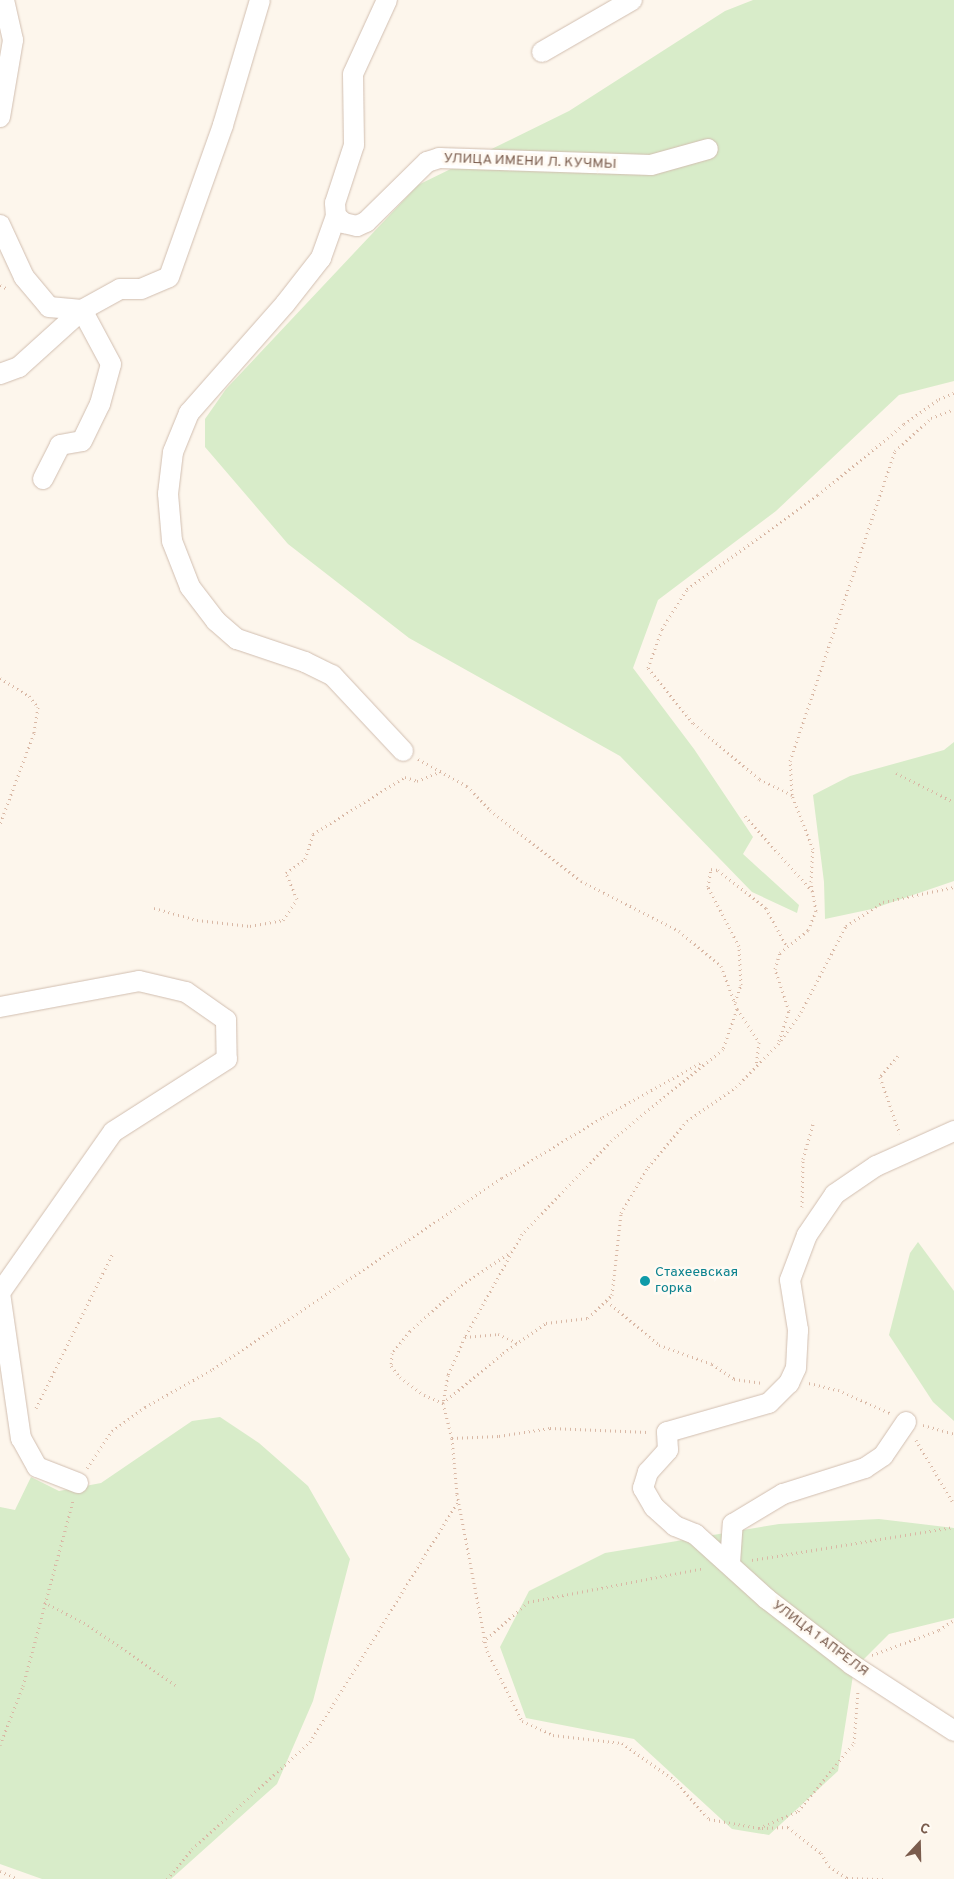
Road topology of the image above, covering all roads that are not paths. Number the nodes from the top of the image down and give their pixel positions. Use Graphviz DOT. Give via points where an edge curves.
graph roads {
  1 [pos="4,0"];
  2 [pos="260,0"];
  3 [pos="387,0"];
  4 [pos="632,0"];
  5 [pos="542,52"];
  6 [pos="0,117"];
  7 [pos="708,149"];
  8 [pos="336,216"];
  9 [pos="0,225"];
  10 [pos="82,310"];
  11 [pos="0,374"];
  12 [pos="43,479"];
  13 [pos="403,751"];
  14 [pos="0,1007"];
  15 [pos="954,1131"];
  16 [pos="906,1422"];
  17 [pos="78,1483"];
  18 [pos="730,1564"];
  19 [pos="954,1731"];
  1 -- 6 [label="street" via="13,40"];
  2 -- 10 [label="street" via="223,125 169,277 141,289 120,290"];
  3 -- 8 [label="street" via="353,74 354,145 335,202"];
  4 -- 5 [label="street"];
  7 -- 8 [label="street, УЛИЦА ИМЕНИ Л. КУЧМЫ" via="651,165 439,158 427,162 366,222 357,226 344,223"];
  8 -- 13 [label="street" via="320,258 285,304 188,413 173,452 168,494 172,541 190,587 216,621 236,639 305,662 332,675"];
  9 -- 10 [label="street" via="24,277 49,306"];
  10 -- 11 [label="street" via="19,367"];
  10 -- 12 [label="street" via="111,364 100,404 82,441 60,445"];
  14 -- 17 [label="street" via="139,981 186,992 226,1020 228,1059 112,1132 0,1293 21,1438 37,1467"];
  15 -- 18 [label="street, УЛИЦА 1 АПРЕЛЯ" via="876,1166 835,1194 807,1235 790,1280 798,1330 796,1368 770,1403 667,1432 668,1450 648,1472 643,1488 654,1506 675,1526 695,1534"];
  16 -- 18 [label="street" via="883,1456 865,1468 783,1494 733,1524"];
  18 -- 19 [label="street, УЛИЦА 1 АПРЕЛЯ" via="767,1599 851,1664"];
}
